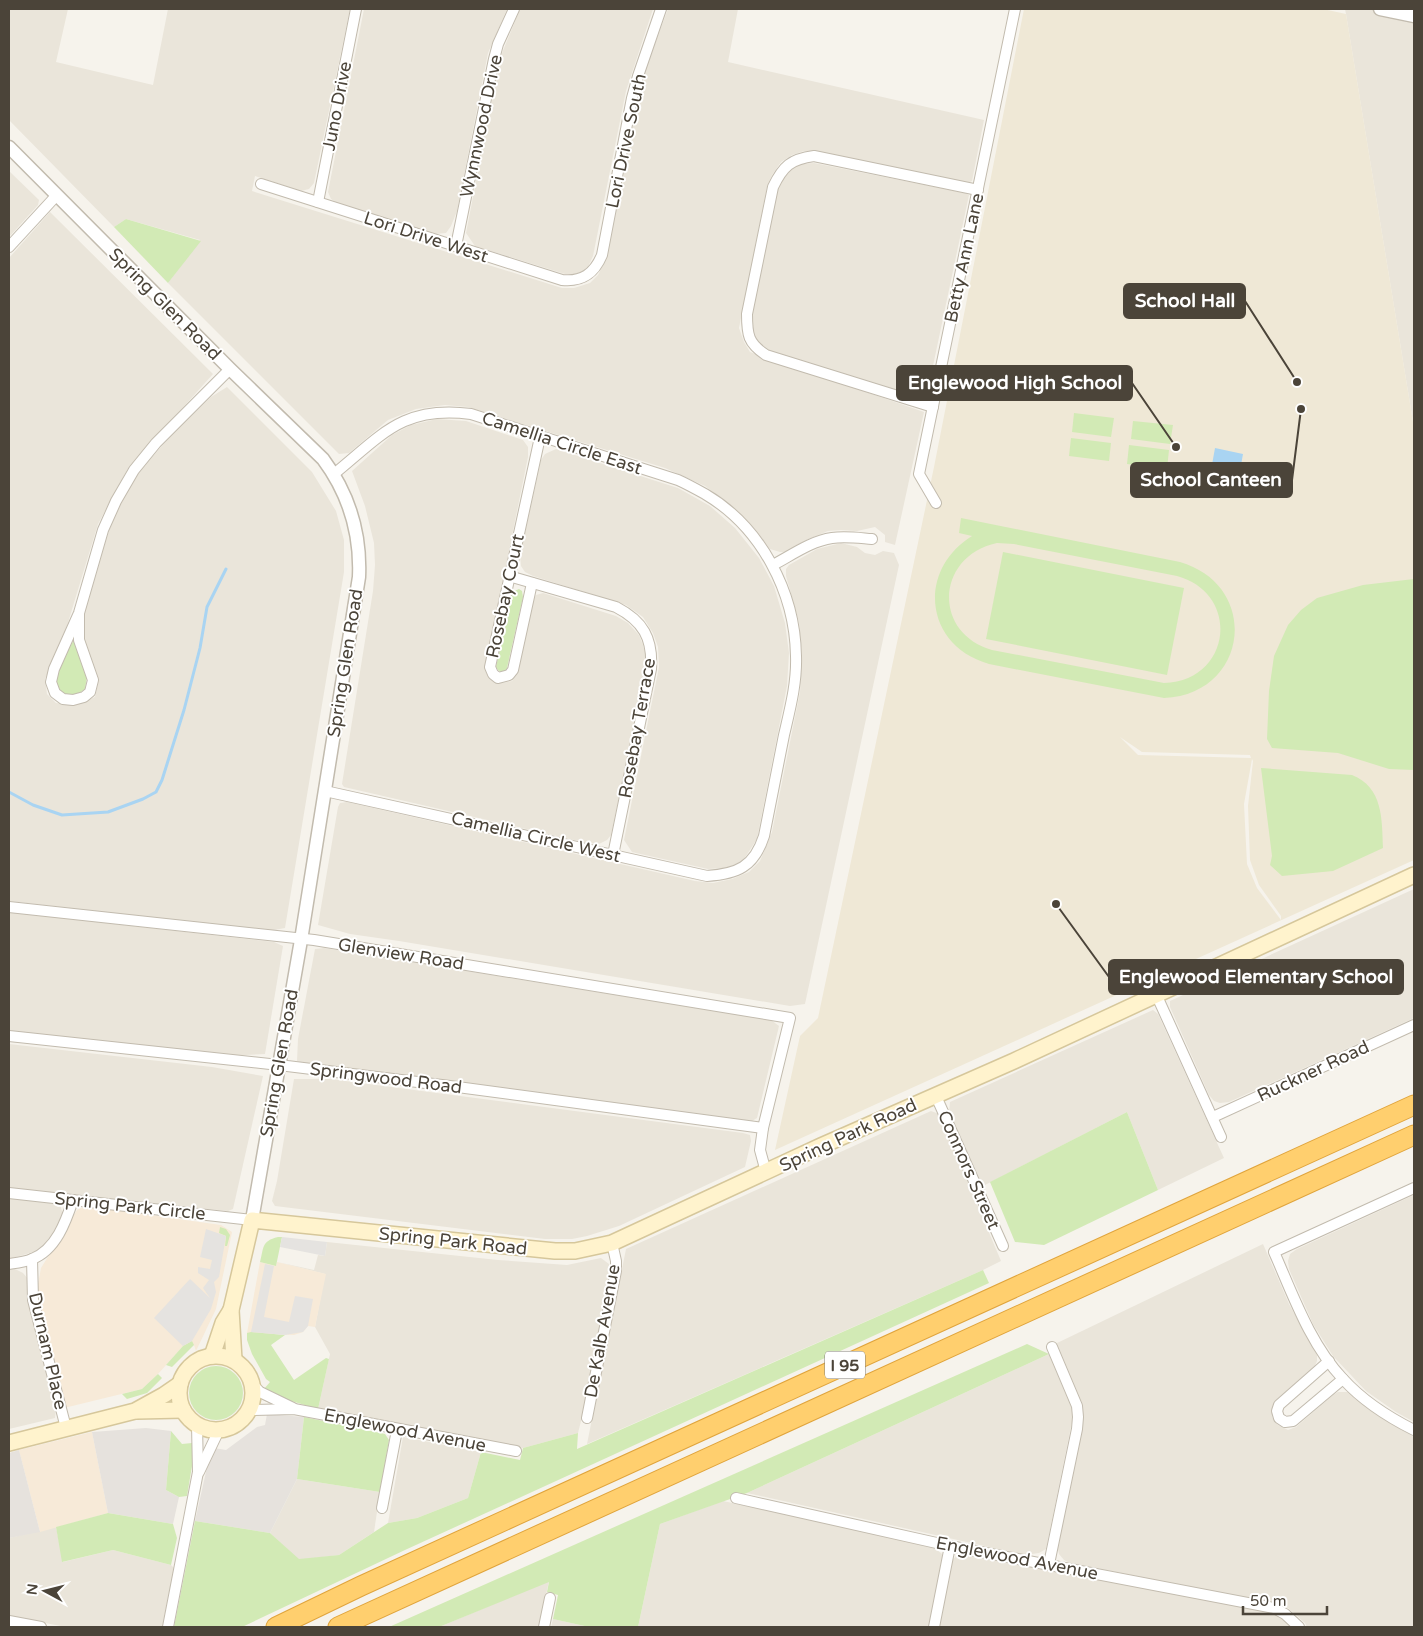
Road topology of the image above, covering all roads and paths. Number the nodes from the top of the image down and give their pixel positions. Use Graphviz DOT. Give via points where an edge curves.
graph roads {
  1 [pos="356,9"];
  2 [pos="514,9"];
  3 [pos="661,9"];
  4 [pos="1016,9"];
  5 [pos="1380,9"];
  6 [pos="1414,16"];
  7 [pos="9,147"];
  8 [pos="260,184"];
  9 [pos="978,190"];
  10 [pos="56,196"];
  11 [pos="318,202"];
  12 [pos="9,246"];
  13 [pos="456,246"];
  14 [pos="592,273"];
  15 [pos="230,369"];
  16 [pos="933,408"];
  17 [pos="540,437"];
  18 [pos="334,474"];
  19 [pos="936,503"];
  20 [pos="872,539"];
  21 [pos="774,565"];
  22 [pos="509,576"];
  23 [pos="532,583"];
  24 [pos="79,613"];
  25 [pos="325,791"];
  26 [pos="613,855"];
  27 [pos="745,866"];
  28 [pos="1414,876"];
  29 [pos="9,907"];
  30 [pos="301,940"];
  31 [pos="1156,994"];
  32 [pos="1414,1025"];
  33 [pos="9,1036"];
  34 [pos="279,1065"];
  35 [pos="935,1094"];
  36 [pos="1414,1105"];
  37 [pos="1213,1117"];
  38 [pos="763,1128"];
  39 [pos="1414,1135"];
  40 [pos="1221,1136"];
  41 [pos="766,1172"];
  42 [pos="1414,1188"];
  43 [pos="9,1193"];
  44 [pos="73,1200"];
  45 [pos="252,1220"];
  46 [pos="612,1243"];
  47 [pos="1003,1246"];
  48 [pos="32,1259"];
  49 [pos="9,1264"];
  50 [pos="231,1310"];
  51 [pos="1052,1347"];
  52 [pos="212,1356"];
  53 [pos="234,1360"];
  54 [pos="1329,1361"];
  55 [pos="1343,1379"];
  56 [pos="180,1384"];
  57 [pos="252,1384"];
  58 [pos="294,1409"];
  59 [pos="183,1410"];
  60 [pos="249,1410"];
  61 [pos="134,1411"];
  62 [pos="587,1418"];
  63 [pos="197,1425"];
  64 [pos="66,1428"];
  65 [pos="219,1430"];
  66 [pos="398,1430"];
  67 [pos="1414,1430"];
  68 [pos="9,1443"];
  69 [pos="516,1451"];
  70 [pos="198,1472"];
  71 [pos="736,1498"];
  72 [pos="382,1508"];
  73 [pos="950,1546"];
  74 [pos="1049,1564"];
  75 [pos="550,1598"];
  76 [pos="9,1621"];
  77 [pos="1297,1625"];
  78 [pos="41,1627"];
  79 [pos="168,1627"];
  80 [pos="276,1627"];
  81 [pos="338,1627"];
  82 [pos="544,1627"];
  83 [pos="934,1627"];
  1 -- 11 [label="street, Juno Drive"];
  2 -- 13 [label="street, Wynnwood Drive" via="494,59"];
  3 -- 14 [label="street, Lori Drive South" via="632,98 602,255"];
  4 -- 9 [label="street, Betty Ann Lane"];
  5 -- 6 [label="street"];
  7 -- 10 [label="street, Spring Glen Road"];
  8 -- 11 [label="street, Lori Drive West"];
  9 -- 16 [label="street, Betty Ann Lane"];
  9 -- 16 [label="street" via="814,156 788,164 773,187 747,314 746,329 755,348 766,355"];
  10 -- 12 [label="street"];
  10 -- 15 [label="street, Spring Glen Road"];
  11 -- 13 [label="street, Lori Drive West"];
  13 -- 14 [label="street, Lori Drive West" via="562,280 582,279"];
  15 -- 18 [label="street, Spring Glen Road" via="323,459"];
  15 -- 24 [label="street" via="156,443 134,470 103,530"];
  16 -- 19 [label="street, Betty Ann Lane" via="920,474"];
  17 -- 18 [label="street, Camellia Circle East" via="470,414 432,412 390,427"];
  17 -- 21 [label="street, Camellia Circle East" via="678,480 706,494 734,516"];
  17 -- 22 [label="street, Rosebay Court"];
  18 -- 25 [label="street, Spring Glen Road" via="354,518 360,558"];
  20 -- 21 [label="street" via="831,538 814,542"];
  21 -- 27 [label="street, Camellia Circle East" via="794,631 794,690 764,836 760,849"];
  22 -- 23 [label="street, Rosebay Terrace"];
  22 -- 23 [label="street, Rosebay Court" via="490,667 498,678 504,678 513,670"];
  23 -- 26 [label="street, Rosebay Terrace" via="616,606 637,621 651,649 651,669"];
  24 -- 24 [label="street" via="79,640 93,680 90,692 84,697 63,699 55,693 51,682"];
  25 -- 26 [label="street, Camellia Circle West"];
  25 -- 30 [label="street, Spring Glen Road"];
  26 -- 27 [label="street, Camellia Circle West" via="706,876 724,875"];
  28 -- 31 [label="main road, Spring Park Road"];
  29 -- 30 [label="street, Glenview Road"];
  30 -- 34 [label="street, Spring Glen Road"];
  30 -- 38 [label="street, Glenview Road" via="790,1018"];
  31 -- 35 [label="main road, Spring Park Road"];
  31 -- 37 [label="street"];
  32 -- 37 [label="street, Ruckner Road"];
  33 -- 34 [label="street, Springwood Road"];
  34 -- 38 [label="street, Springwood Road"];
  34 -- 45 [label="street, Spring Glen Road"];
  35 -- 41 [label="main road, Spring Park Road"];
  35 -- 47 [label="street, Connors Street"];
  36 -- 80 [label="highway, I 95"];
  37 -- 40 [label="street"];
  38 -- 41 [label="street" via="760,1150"];
  39 -- 81 [label="highway, I 95"];
  41 -- 46 [label="main road, Spring Park Road"];
  42 -- 54 [label="street" via="1274,1252 1305,1321"];
  43 -- 44 [label="street, Spring Park Circle"];
  44 -- 45 [label="street, Spring Park Circle"];
  44 -- 48 [label="street" via="66,1222 53,1242"];
  45 -- 46 [label="main road, Spring Park Road" via="555,1251 575,1251"];
  45 -- 50 [label="main road, Spring Glen Road"];
  46 -- 62 [label="street, De Kalb Avenue" via="616,1270"];
  48 -- 49 [label="street"];
  48 -- 64 [label="street, Durnam Place" via="33,1300"];
  50 -- 52 [label="main road, Spring Glen Road"];
  50 -- 53 [label="main road, Spring Glen Road"];
  51 -- 74 [label="street" via="1077,1406 1078,1417"];
  52 -- 53 [label="main road"];
  52 -- 56 [label="main road" via="191,1365"];
  53 -- 57 [label="main road" via="244,1368"];
  54 -- 55 [label="street"];
  54 -- 55 [label="street" via="1279,1405 1279,1418 1285,1422 1293,1421"];
  55 -- 67 [label="street" via="1392,1419"];
  56 -- 59 [label="main road"];
  56 -- 61 [label="main road"];
  57 -- 58 [label="street, Englewood Avenue" via="260,1392"];
  57 -- 60 [label="main road"];
  58 -- 60 [label="street, Englewood Avenue"];
  58 -- 66 [label="street, Englewood Avenue"];
  59 -- 61 [label="main road"];
  59 -- 63 [label="main road"];
  60 -- 65 [label="main road" via="234,1426"];
  61 -- 64 [label="main road"];
  63 -- 65 [label="main road"];
  63 -- 70 [label="street"];
  64 -- 68 [label="main road"];
  65 -- 70 [label="street"];
  66 -- 69 [label="street, Englewood Avenue"];
  66 -- 72 [label="street"];
  70 -- 79 [label="street"];
  71 -- 73 [label="street, Englewood Avenue"];
  73 -- 74 [label="street, Englewood Avenue"];
  73 -- 83 [label="street"];
  74 -- 77 [label="street, Englewood Avenue" via="1274,1608"];
  75 -- 82 [label="street"];
  76 -- 78 [label="street"];
}
